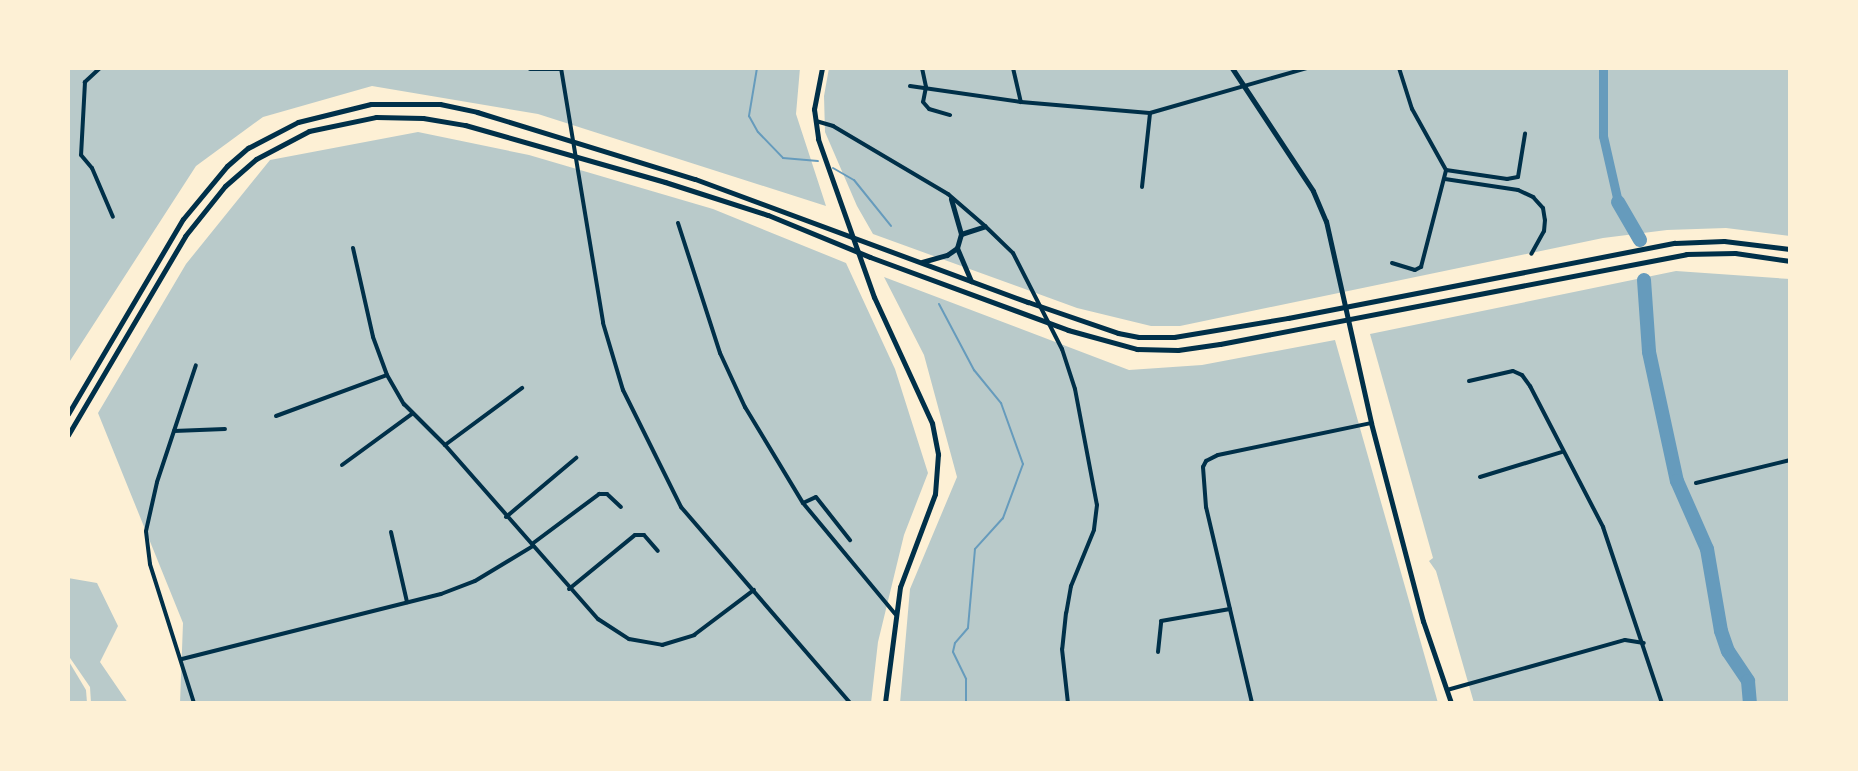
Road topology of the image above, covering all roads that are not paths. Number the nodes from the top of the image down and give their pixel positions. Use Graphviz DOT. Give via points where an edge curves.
graph roads {
  1 [pos="100,68"];
  2 [pos="561,68"];
  3 [pos="822,68"];
  4 [pos="922,68"];
  5 [pos="1013,68"];
  6 [pos="1232,68"];
  7 [pos="1307,68"];
  8 [pos="1399,68"];
  9 [pos="530,69"];
  10 [pos="910,86"];
  11 [pos="1244,86"];
  12 [pos="926,87"];
  13 [pos="1021,102"];
  14 [pos="1150,113"];
  15 [pos="950,115"];
  16 [pos="814,121"];
  17 [pos="1525,134"];
  18 [pos="1446,175"];
  19 [pos="1142,187"];
  20 [pos="951,199"];
  21 [pos="113,217"];
  22 [pos="678,223"];
  23 [pos="985,226"];
  24 [pos="961,234"];
  25 [pos="353,248"];
  26 [pos="957,248"];
  27 [pos="1790,249"];
  28 [pos="1531,254"];
  29 [pos="1790,261"];
  30 [pos="921,262"];
  31 [pos="1392,263"];
  32 [pos="971,281"];
  33 [pos="196,365"];
  34 [pos="387,375"];
  35 [pos="1469,381"];
  36 [pos="522,388"];
  37 [pos="68,414"];
  38 [pos="412,414"];
  39 [pos="276,416"];
  40 [pos="1371,423"];
  41 [pos="225,429"];
  42 [pos="174,431"];
  43 [pos="68,435"];
  44 [pos="445,445"];
  45 [pos="1562,452"];
  46 [pos="576,458"];
  47 [pos="1790,460"];
  48 [pos="342,465"];
  49 [pos="1480,477"];
  50 [pos="1696,483"];
  51 [pos="803,503"];
  52 [pos="621,507"];
  53 [pos="506,517"];
  54 [pos="391,532"];
  55 [pos="850,540"];
  56 [pos="532,545"];
  57 [pos="658,551"];
  58 [pos="569,589"];
  59 [pos="754,590"];
  60 [pos="407,602"];
  61 [pos="1230,609"];
  62 [pos="895,614"];
  63 [pos="1644,643"];
  64 [pos="1158,652"];
  65 [pos="182,659"];
  66 [pos="1447,690"];
  67 [pos="194,703"];
  68 [pos="850,703"];
  69 [pos="885,703"];
  70 [pos="1068,703"];
  71 [pos="1252,703"];
  72 [pos="1451,703"];
  73 [pos="1662,703"];
  1 -- 21 [label="street" via="85,82 81,155"];
  2 -- 9 [label="street"];
  2 -- 59 [label="street" via="603,323 623,390 672,495"];
  3 -- 16 [label="main road"];
  4 -- 12 [label="street"];
  5 -- 13 [label="street"];
  6 -- 11 [label="main road"];
  7 -- 11 [label="street"];
  8 -- 18 [label="street" via="1412,109"];
  10 -- 12 [label="street"];
  11 -- 14 [label="street"];
  11 -- 40 [label="main road" via="1320,204"];
  12 -- 13 [label="street"];
  12 -- 15 [label="street" via="926,106"];
  13 -- 14 [label="street"];
  14 -- 19 [label="street"];
  16 -- 20 [label="street" via="833,126"];
  16 -- 62 [label="main road" via="874,297 924,401 936,443 935,494 906,568"];
  17 -- 18 [label="street" via="1518,177"];
  18 -- 28 [label="street" via="1533,197 1545,220"];
  18 -- 31 [label="street" via="1421,267"];
  20 -- 23 [label="street"];
  20 -- 24 [label="main road"];
  22 -- 51 [label="street" via="731,382"];
  23 -- 24 [label="main road"];
  23 -- 70 [label="street" via="1013,253 1062,349 1097,505 1094,530 1066,613 1062,649"];
  24 -- 26 [label="main road"];
  25 -- 34 [label="street"];
  26 -- 30 [label="main road"];
  26 -- 32 [label="main road"];
  27 -- 32 [label="main road" via="1724,241 1675,243 1174,337 1118,333"];
  29 -- 43 [label="main road" via="1735,253 1686,254 1178,350 1119,346 695,191 465,125 376,117 309,131 269,150 225,186 185,236"];
  30 -- 32 [label="main road"];
  30 -- 37 [label="main road" via="695,179 477,112 411,102 348,108 298,122 227,166 183,219"];
  33 -- 42 [label="street"];
  34 -- 38 [label="street"];
  34 -- 39 [label="street"];
  35 -- 45 [label="street" via="1513,371 1522,375"];
  36 -- 44 [label="street"];
  38 -- 44 [label="street"];
  38 -- 48 [label="street"];
  40 -- 61 [label="street" via="1206,461 1204,494"];
  40 -- 66 [label="main road" via="1423,621"];
  41 -- 42 [label="street"];
  42 -- 65 [label="street" via="146,531 150,564"];
  44 -- 53 [label="street"];
  45 -- 49 [label="street"];
  45 -- 63 [label="street" via="1603,527"];
  46 -- 53 [label="street"];
  47 -- 50 [label="street"];
  51 -- 55 [label="street" via="816,497"];
  51 -- 62 [label="street"];
  52 -- 56 [label="street" via="607,494 599,494"];
  53 -- 56 [label="street"];
  54 -- 60 [label="street"];
  56 -- 58 [label="street"];
  56 -- 60 [label="street" via="475,581"];
  57 -- 58 [label="street" via="644,535 635,535"];
  58 -- 59 [label="street" via="615,632 643,644 662,645 694,635"];
  59 -- 68 [label="street"];
  60 -- 65 [label="street"];
  61 -- 64 [label="street" via="1161,621"];
  61 -- 71 [label="street"];
  62 -- 69 [label="main road"];
  63 -- 66 [label="street" via="1625,640"];
  63 -- 73 [label="street"];
  65 -- 67 [label="street"];
  66 -- 72 [label="main road"];
}
